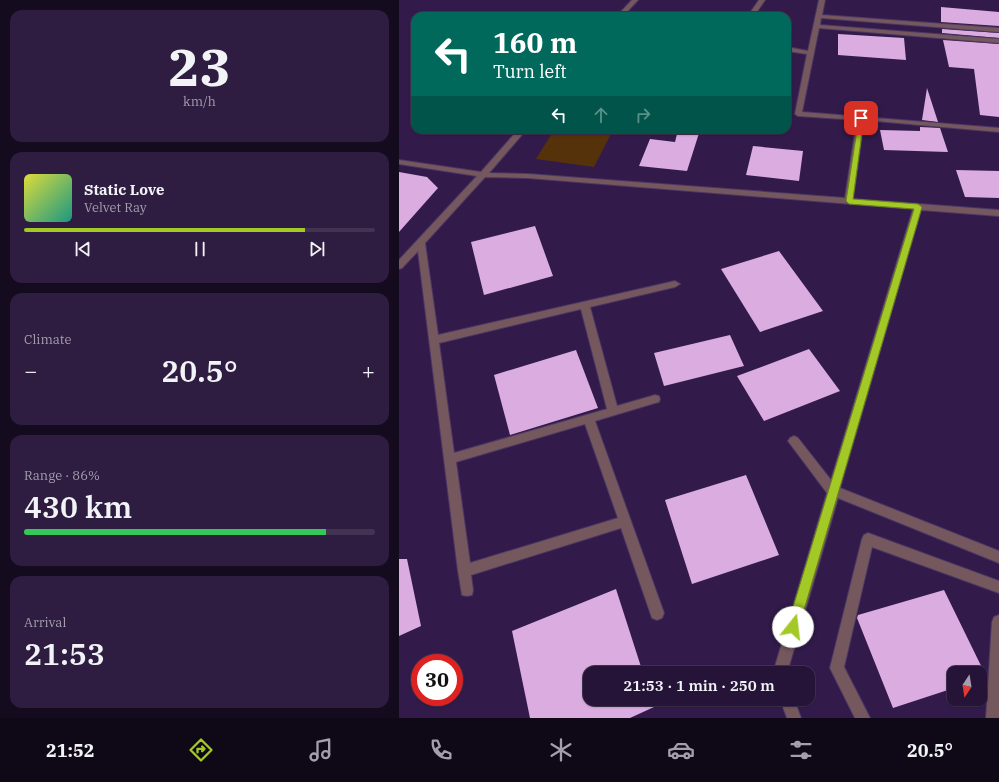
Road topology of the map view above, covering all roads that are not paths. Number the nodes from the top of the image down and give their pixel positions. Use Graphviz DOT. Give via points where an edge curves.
graph roads {
  1 [pos="635,0"];
  2 [pos="761,0"];
  3 [pos="822,0"];
  4 [pos="624,12"];
  5 [pos="754,12"];
  6 [pos="819,16"];
  7 [pos="816,26"];
  8 [pos="999,30"];
  9 [pos="999,41"];
  10 [pos="791,50"];
  11 [pos="811,52"];
  12 [pos="861,118"];
  13 [pos="999,130"];
  14 [pos="519,134"];
  15 [pos="399,162"];
  16 [pos="483,175"];
  17 [pos="849,201"];
  18 [pos="918,207"];
  19 [pos="999,213"];
  20 [pos="421,242"];
  21 [pos="399,266"];
  22 [pos="675,284"];
  23 [pos="585,305"];
  24 [pos="434,340"];
  25 [pos="655,399"];
  26 [pos="613,412"];
  27 [pos="589,419"];
  28 [pos="794,442"];
  29 [pos="450,460"];
  30 [pos="833,491"];
  31 [pos="625,521"];
  32 [pos="999,557"];
  33 [pos="464,571"];
  34 [pos="999,587"];
  35 [pos="467,590"];
  36 [pos="657,613"];
  37 [pos="999,622"];
  38 [pos="782,666"];
  39 [pos="790,706"];
  40 [pos="794,718"];
  41 [pos="863,718"];
  42 [pos="993,718"];
  1 -- 4 [label="street"];
  2 -- 5 [label="street"];
  3 -- 6 [label="street"];
  6 -- 7 [label="street"];
  6 -- 8 [label="street"];
  7 -- 9 [label="street"];
  7 -- 11 [label="street"];
  10 -- 11 [label="street"];
  11 -- 12 [label="street" via="798,114"];
  12 -- 13 [label="street"];
  12 -- 17 [label="street"];
  14 -- 16 [label="street"];
  15 -- 16 [label="street"];
  16 -- 17 [label="street" via="528,176"];
  16 -- 20 [label="street"];
  17 -- 18 [label="street"];
  18 -- 19 [label="street"];
  18 -- 30 [label="street"];
  20 -- 21 [label="street"];
  20 -- 24 [label="street"];
  22 -- 23 [label="street"];
  23 -- 24 [label="street"];
  23 -- 26 [label="street"];
  24 -- 29 [label="street"];
  25 -- 26 [label="street"];
  26 -- 27 [label="street"];
  27 -- 29 [label="street"];
  27 -- 31 [label="street"];
  28 -- 30 [label="street"];
  29 -- 33 [label="street"];
  30 -- 32 [label="street"];
  30 -- 38 [label="street"];
  31 -- 33 [label="street"];
  31 -- 36 [label="street"];
  33 -- 35 [label="street"];
  34 -- 41 [label="street" via="868,540 837,668"];
  37 -- 42 [label="street"];
  39 -- 40 [label="street"];
}
